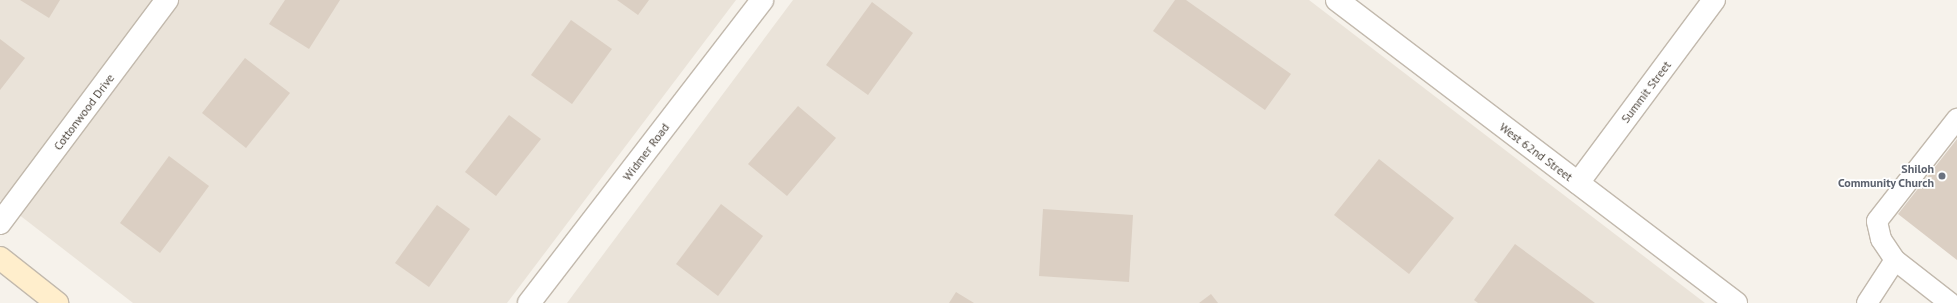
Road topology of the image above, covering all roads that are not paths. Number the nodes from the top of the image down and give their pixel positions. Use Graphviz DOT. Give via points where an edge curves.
graph roads {
  1 [pos="167,0"];
  2 [pos="762,0"];
  3 [pos="1337,0"];
  4 [pos="1714,0"];
  5 [pos="1957,119"];
  6 [pos="1578,183"];
  7 [pos="0,223"];
  8 [pos="0,258"];
  9 [pos="1895,260"];
  10 [pos="58,303"];
  11 [pos="529,303"];
  12 [pos="1736,303"];
  13 [pos="1867,303"];
  14 [pos="1950,303"];
  1 -- 7 [label="street, Cottonwood Drive"];
  2 -- 11 [label="street, Widmer Road"];
  3 -- 6 [label="street, West 62nd Street"];
  4 -- 6 [label="street, Summit Street"];
  5 -- 9 [label="lane" via="1877,221 1881,239"];
  6 -- 12 [label="street, West 62nd Street"];
  8 -- 10 [label="street"];
  9 -- 13 [label="lane"];
  9 -- 14 [label="lane"];
}
